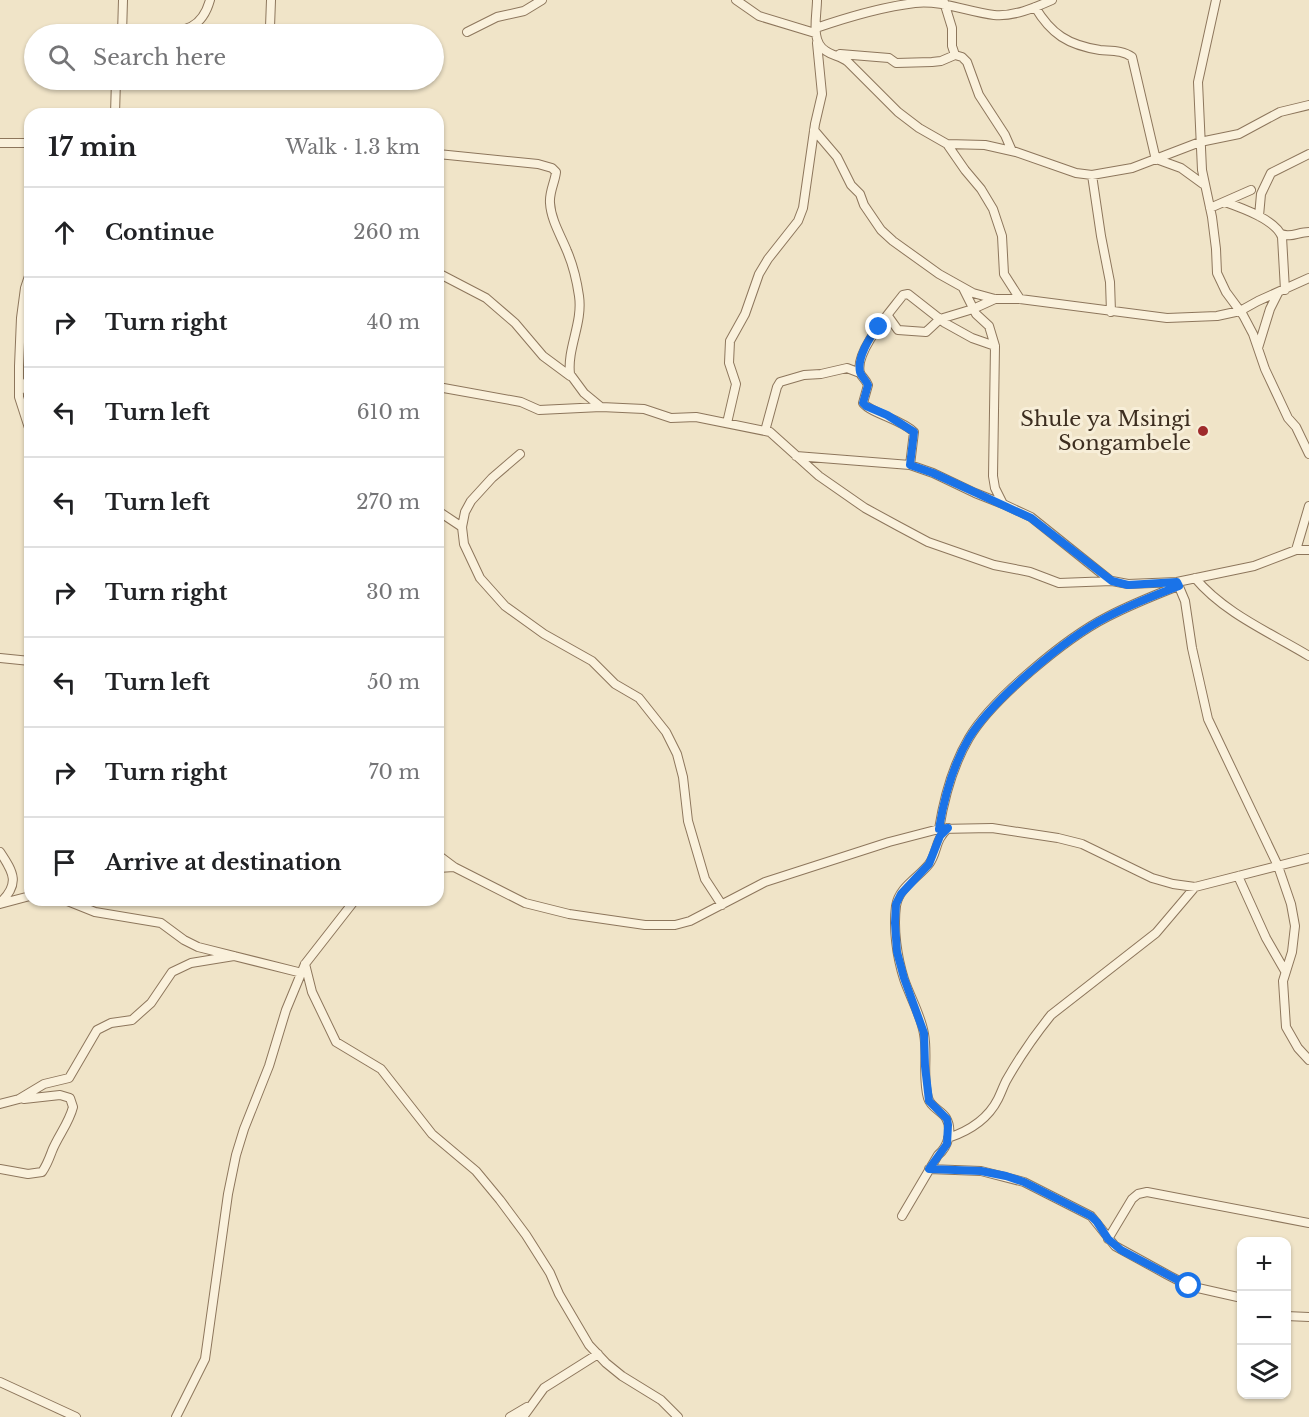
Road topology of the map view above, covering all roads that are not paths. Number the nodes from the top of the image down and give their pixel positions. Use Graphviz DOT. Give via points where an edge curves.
graph roads {
  1 [pos="123,0"];
  2 [pos="210,0"];
  3 [pos="271,0"];
  4 [pos="542,0"];
  5 [pos="736,0"];
  6 [pos="818,0"];
  7 [pos="1052,0"];
  8 [pos="1216,0"];
  9 [pos="944,2"];
  10 [pos="1035,7"];
  11 [pos="122,24"];
  12 [pos="196,24"];
  13 [pos="270,24"];
  14 [pos="467,32"];
  15 [pos="816,34"];
  16 [pos="836,54"];
  17 [pos="955,55"];
  18 [pos="116,90"];
  19 [pos="1309,105"];
  20 [pos="115,108"];
  21 [pos="814,130"];
  22 [pos="1200,142"];
  23 [pos="0,143"];
  24 [pos="24,143"];
  25 [pos="947,144"];
  26 [pos="1183,149"];
  27 [pos="1012,151"];
  28 [pos="1309,154"];
  29 [pos="444,155"];
  30 [pos="1156,160"];
  31 [pos="1185,171"];
  32 [pos="1092,175"];
  33 [pos="1203,184"];
  34 [pos="1251,190"];
  35 [pos="1225,202"];
  36 [pos="1210,208"];
  37 [pos="1259,216"];
  38 [pos="1309,232"];
  39 [pos="1281,234"];
  40 [pos="444,276"];
  41 [pos="1309,278"];
  42 [pos="963,288"];
  43 [pos="1281,291"];
  44 [pos="24,296"];
  45 [pos="995,299"];
  46 [pos="1020,299"];
  47 [pos="973,309"];
  48 [pos="1240,311"];
  49 [pos="1111,312"];
  50 [pos="888,316"];
  51 [pos="940,319"];
  52 [pos="995,346"];
  53 [pos="1258,348"];
  54 [pos="860,373"];
  55 [pos="570,376"];
  56 [pos="24,385"];
  57 [pos="444,388"];
  58 [pos="19,393"];
  59 [pos="601,407"];
  60 [pos="24,414"];
  61 [pos="727,423"];
  62 [pos="765,431"];
  63 [pos="1309,453"];
  64 [pos="520,454"];
  65 [pos="796,456"];
  66 [pos="910,465"];
  67 [pos="995,488"];
  68 [pos="988,498"];
  69 [pos="1003,504"];
  70 [pos="1309,506"];
  71 [pos="444,515"];
  72 [pos="462,528"];
  73 [pos="1296,550"];
  74 [pos="1309,550"];
  75 [pos="1193,579"];
  76 [pos="1112,581"];
  77 [pos="1178,584"];
  78 [pos="1185,601"];
  79 [pos="1309,656"];
  80 [pos="0,658"];
  81 [pos="24,660"];
  82 [pos="948,828"];
  83 [pos="939,829"];
  84 [pos="0,852"];
  85 [pos="1309,858"];
  86 [pos="444,860"];
  87 [pos="1278,866"];
  88 [pos="454,867"];
  89 [pos="444,868"];
  90 [pos="1238,876"];
  91 [pos="1195,887"];
  92 [pos="24,898"];
  93 [pos="0,904"];
  94 [pos="722,905"];
  95 [pos="80,906"];
  96 [pos="350,906"];
  97 [pos="234,956"];
  98 [pos="305,964"];
  99 [pos="1285,971"];
  100 [pos="302,973"];
  101 [pos="1309,1060"];
  102 [pos="19,1099"];
  103 [pos="0,1104"];
  104 [pos="948,1138"];
  105 [pos="0,1169"];
  106 [pos="929,1169"];
  107 [pos="902,1216"];
  108 [pos="1309,1223"];
  109 [pos="1108,1239"];
  110 [pos="1237,1297"];
  111 [pos="1291,1316"];
  112 [pos="1309,1317"];
  113 [pos="598,1354"];
  114 [pos="0,1382"];
  115 [pos="529,1406"];
  116 [pos="76,1417"];
  117 [pos="176,1417"];
  118 [pos="510,1417"];
  119 [pos="523,1417"];
  120 [pos="678,1417"];
  1 -- 11 [label="street"];
  2 -- 12 [label="street"];
  3 -- 13 [label="street"];
  4 -- 14 [label="street" via="524,11 497,17"];
  5 -- 15 [label="street" via="759,16"];
  6 -- 15 [label="street"];
  7 -- 10 [label="street"];
  8 -- 22 [label="street" via="1199,74"];
  9 -- 10 [label="street" via="993,15"];
  9 -- 15 [label="street" via="874,10"];
  9 -- 17 [label="street"];
  10 -- 30 [label="street" via="1055,33 1097,50 1132,57"];
  15 -- 16 [label="street" via="825,51"];
  15 -- 21 [label="street" via="822,94"];
  16 -- 17 [label="street" via="905,63 941,61"];
  16 -- 25 [label="street" via="864,75 898,112"];
  17 -- 27 [label="street" via="967,62 979,95"];
  18 -- 20 [label="street"];
  19 -- 22 [label="street" via="1280,112 1239,134"];
  21 -- 42 [label="street" via="837,157 880,230"];
  21 -- 61 [label="street" via="801,215 759,274 745,314 730,341 729,363 736,384"];
  22 -- 26 [label="street"];
  22 -- 33 [label="street"];
  23 -- 24 [label="street"];
  25 -- 27 [label="street" via="985,145"];
  25 -- 46 [label="street" via="993,209 1002,236 1004,274"];
  26 -- 30 [label="street"];
  26 -- 31 [label="street"];
  27 -- 32 [label="street"];
  28 -- 37 [label="street" via="1271,173 1261,194"];
  29 -- 55 [label="street" via="538,164 556,172 550,207 568,253 579,297 580,316"];
  30 -- 31 [label="street"];
  30 -- 32 [label="street"];
  31 -- 33 [label="street"];
  32 -- 49 [label="street" via="1110,282"];
  33 -- 36 [label="street"];
  34 -- 35 [label="street"];
  35 -- 36 [label="street"];
  35 -- 37 [label="street"];
  36 -- 48 [label="street" via="1217,273"];
  37 -- 39 [label="street"];
  38 -- 39 [label="street"];
  39 -- 43 [label="street"];
  40 -- 55 [label="street" via="486,298 515,323 543,356"];
  41 -- 43 [label="street"];
  42 -- 45 [label="street"];
  42 -- 47 [label="street"];
  43 -- 48 [label="street"];
  43 -- 53 [label="street" via="1270,309"];
  44 -- 58 [label="street"];
  45 -- 46 [label="street"];
  45 -- 47 [label="street"];
  46 -- 49 [label="street"];
  47 -- 51 [label="street"];
  47 -- 52 [label="street" via="989,326"];
  48 -- 49 [label="street" via="1189,318"];
  48 -- 53 [label="street"];
  50 -- 51 [label="street" via="898,330 914,333 926,332"];
  50 -- 51 [label="street" via="903,295 908,294"];
  50 -- 54 [label="street" via="867,344"];
  51 -- 52 [label="street"];
  52 -- 67 [label="street"];
  53 -- 63 [label="street" via="1287,418"];
  54 -- 62 [label="street" via="847,368 780,382"];
  54 -- 66 [label="street" via="868,385 864,405 914,432"];
  55 -- 59 [label="street"];
  56 -- 58 [label="street"];
  57 -- 59 [label="street" via="521,402 539,410"];
  58 -- 60 [label="street"];
  59 -- 61 [label="street" via="639,408 671,418 696,417"];
  61 -- 62 [label="street"];
  62 -- 65 [label="street" via="775,435"];
  64 -- 72 [label="street" via="477,494 465,512"];
  65 -- 66 [label="street"];
  65 -- 76 [label="street" via="865,508 928,542 1059,583"];
  66 -- 68 [label="street"];
  67 -- 68 [label="street"];
  67 -- 69 [label="street"];
  68 -- 69 [label="street"];
  69 -- 76 [label="street" via="1031,518"];
  70 -- 73 [label="street"];
  71 -- 72 [label="street"];
  72 -- 94 [label="street" via="464,544 475,568 494,596 544,634 596,664 615,684 639,698 666,732 677,754 688,821 705,879"];
  73 -- 74 [label="street"];
  73 -- 75 [label="street" via="1254,566"];
  75 -- 77 [label="street"];
  75 -- 78 [label="street"];
  75 -- 79 [label="street" via="1251,623"];
  76 -- 77 [label="street" via="1128,585"];
  77 -- 78 [label="street"];
  77 -- 83 [label="street" via="1086,630 1017,684 991,710 969,738 958,762"];
  78 -- 87 [label="street" via="1208,719"];
  80 -- 81 [label="street"];
  82 -- 83 [label="street"];
  82 -- 91 [label="street" via="992,828 1058,838 1082,844 1152,878"];
  82 -- 104 [label="street" via="940,836 929,864 901,894 895,923 897,952 924,1033 929,1101 947,1119"];
  83 -- 94 [label="street" via="765,882"];
  84 -- 93 [label="street" via="10,867 14,884"];
  85 -- 87 [label="street"];
  86 -- 88 [label="street"];
  87 -- 90 [label="street"];
  87 -- 99 [label="street" via="1295,926"];
  88 -- 89 [label="street"];
  88 -- 94 [label="street" via="544,909 645,925 675,925"];
  90 -- 91 [label="street"];
  90 -- 99 [label="street"];
  91 -- 104 [label="street" via="1156,933 1051,1015 994,1106 966,1132"];
  92 -- 93 [label="street"];
  95 -- 97 [label="street" via="161,923 191,944"];
  96 -- 98 [label="street"];
  97 -- 100 [label="street"];
  97 -- 102 [label="street" via="191,963 172,972 151,1003 132,1020 97,1030 69,1078 44,1084"];
  98 -- 100 [label="street"];
  98 -- 113 [label="street" via="312,992 336,1042 381,1069 432,1134 476,1171 526,1235 589,1345"];
  99 -- 101 [label="street" via="1286,1027"];
  100 -- 117 [label="street" via="236,1155 205,1359"];
  102 -- 103 [label="street"];
  102 -- 105 [label="street" via="60,1095 70,1098 73,1107 42,1172"];
  104 -- 106 [label="street"];
  106 -- 107 [label="street"];
  106 -- 109 [label="street" via="981,1171 1024,1182 1091,1216"];
  108 -- 109 [label="street" via="1147,1192 1132,1199"];
  109 -- 110 [label="street" via="1189,1286"];
  111 -- 112 [label="street"];
  113 -- 115 [label="street" via="544,1388"];
  113 -- 120 [label="street"];
  114 -- 116 [label="street"];
  115 -- 118 [label="street"];
  115 -- 119 [label="street"];
}
